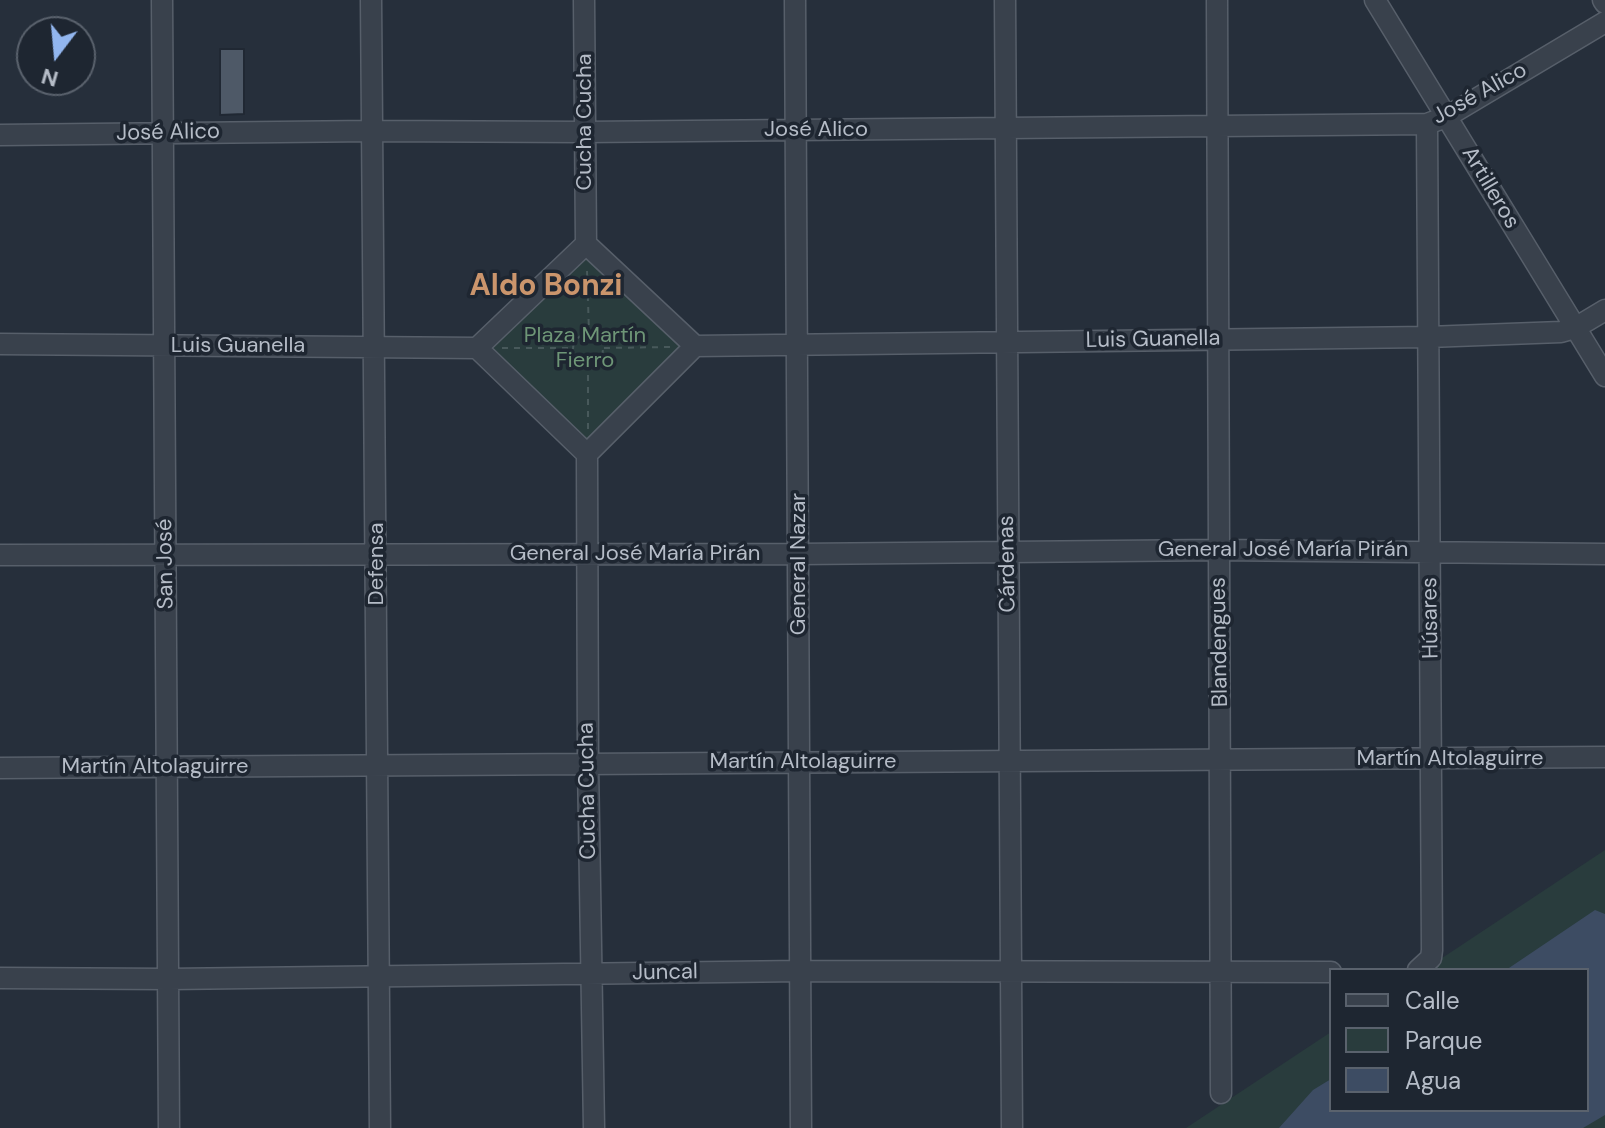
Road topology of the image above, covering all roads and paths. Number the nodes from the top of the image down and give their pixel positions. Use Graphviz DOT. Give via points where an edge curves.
graph roads {
  1 [pos="162,0"];
  2 [pos="371,0"];
  3 [pos="584,0"];
  4 [pos="795,0"];
  5 [pos="1005,0"];
  6 [pos="1217,0"];
  7 [pos="1375,0"];
  8 [pos="1605,22"];
  9 [pos="1446,117"];
  10 [pos="1427,124"];
  11 [pos="1216,128"];
  12 [pos="1007,129"];
  13 [pos="796,130"];
  14 [pos="371,131"];
  15 [pos="162,132"];
  16 [pos="585,132"];
  17 [pos="0,135"];
  18 [pos="586,244"];
  19 [pos="1605,310"];
  20 [pos="1575,328"];
  21 [pos="589,333"];
  22 [pos="1428,337"];
  23 [pos="1218,339"];
  24 [pos="1008,341"];
  25 [pos="0,344"];
  26 [pos="798,345"];
  27 [pos="164,346"];
  28 [pos="695,346"];
  29 [pos="374,347"];
  30 [pos="477,348"];
  31 [pos="573,348"];
  32 [pos="604,348"];
  33 [pos="588,364"];
  34 [pos="1605,376"];
  35 [pos="587,454"];
  36 [pos="1219,550"];
  37 [pos="1429,550"];
  38 [pos="1008,551"];
  39 [pos="587,554"];
  40 [pos="799,554"];
  41 [pos="1605,554"];
  42 [pos="0,555"];
  43 [pos="166,555"];
  44 [pos="377,556"];
  45 [pos="1605,757"];
  46 [pos="1221,759"];
  47 [pos="1433,759"];
  48 [pos="1011,761"];
  49 [pos="800,762"];
  50 [pos="588,764"];
  51 [pos="169,766"];
  52 [pos="377,766"];
  53 [pos="0,768"];
  54 [pos="1422,968"];
  55 [pos="801,971"];
  56 [pos="1012,971"];
  57 [pos="1222,972"];
  58 [pos="1329,972"];
  59 [pos="591,975"];
  60 [pos="379,976"];
  61 [pos="0,978"];
  62 [pos="169,979"];
  63 [pos="1221,1093"];
  64 [pos="169,1128"];
  65 [pos="380,1128"];
  66 [pos="594,1128"];
  67 [pos="801,1128"];
  68 [pos="1012,1128"];
  1 -- 15 [label="street, San José"];
  2 -- 14 [label="street, Defensa"];
  3 -- 16 [label="street, Cucha Cucha"];
  4 -- 13 [label="street, General Nazar"];
  5 -- 12 [label="street, Cárdenas"];
  6 -- 11 [label="street, Blandengues"];
  7 -- 9 [label="street, Artilleros"];
  8 -- 9 [label="street, José Alico"];
  9 -- 10 [label="street, José Alico"];
  9 -- 20 [label="street, Artilleros"];
  10 -- 11 [label="street, José Alico"];
  10 -- 22 [label="street, Húsares"];
  11 -- 12 [label="street, José Alico"];
  11 -- 23 [label="street, Blandengues"];
  12 -- 13 [label="street, José Alico"];
  12 -- 24 [label="street, Cárdenas"];
  13 -- 16 [label="street, José Alico"];
  13 -- 26 [label="street, General Nazar"];
  14 -- 15 [label="street, José Alico"];
  14 -- 16 [label="street, José Alico"];
  14 -- 29 [label="street, Defensa"];
  15 -- 17 [label="street, José Alico"];
  15 -- 27 [label="street, San José"];
  16 -- 18 [label="street, Cucha Cucha"];
  18 -- 21 [label="path"];
  18 -- 28 [label="street"];
  18 -- 30 [label="street"];
  19 -- 20 [label="street, Luis Guanella"];
  20 -- 22 [label="street, Luis Guanella"];
  20 -- 34 [label="street, Artilleros"];
  21 -- 31 [label="path"];
  21 -- 32 [label="path" via="600,338"];
  22 -- 23 [label="street, Luis Guanella"];
  22 -- 37 [label="street, Húsares"];
  23 -- 24 [label="street, Luis Guanella"];
  23 -- 36 [label="street, Blandengues"];
  24 -- 26 [label="street, Luis Guanella"];
  24 -- 38 [label="street, Cárdenas"];
  25 -- 27 [label="street, Luis Guanella"];
  26 -- 28 [label="street, Luis Guanella"];
  26 -- 40 [label="street, General Nazar"];
  27 -- 29 [label="street, Luis Guanella"];
  27 -- 43 [label="street, San José"];
  28 -- 32 [label="path"];
  28 -- 35 [label="street"];
  29 -- 30 [label="street, Luis Guanella"];
  29 -- 44 [label="street, Defensa"];
  30 -- 31 [label="path"];
  30 -- 35 [label="street"];
  31 -- 33 [label="path" via="577,359"];
  32 -- 33 [label="path" via="599,360"];
  33 -- 35 [label="path"];
  35 -- 39 [label="street, Cucha Cucha"];
  36 -- 37 [label="street, General José María Pirán"];
  36 -- 38 [label="street, General José María Pirán"];
  36 -- 46 [label="street, Blandengues"];
  37 -- 41 [label="street, General José María Pirán"];
  37 -- 47 [label="street, Húsares"];
  38 -- 40 [label="street, General José María Pirán"];
  38 -- 48 [label="street, Cárdenas"];
  39 -- 40 [label="street, General José María Pirán"];
  39 -- 44 [label="street, General José María Pirán"];
  39 -- 50 [label="street, Cucha Cucha"];
  40 -- 49 [label="street, General Nazar"];
  42 -- 43 [label="street, General José María Pirán"];
  43 -- 44 [label="street, General José María Pirán"];
  43 -- 51 [label="street, San José"];
  44 -- 52 [label="street, Defensa"];
  45 -- 47 [label="street, Martín Altolaguirre"];
  46 -- 47 [label="street, Martín Altolaguirre"];
  46 -- 48 [label="street, Martín Altolaguirre"];
  46 -- 57 [label="street, Blandengues"];
  47 -- 54 [label="street, Húsares" via="1432,950"];
  48 -- 49 [label="street, Martín Altolaguirre"];
  48 -- 56 [label="street, Cárdenas"];
  49 -- 50 [label="street, Martín Altolaguirre"];
  49 -- 55 [label="street, General Nazar"];
  50 -- 52 [label="street, Martín Altolaguirre"];
  50 -- 59 [label="street, Cucha Cucha"];
  51 -- 52 [label="street, Martín Altolaguirre"];
  51 -- 53 [label="street, Martín Altolaguirre"];
  51 -- 62 [label="street, San José"];
  52 -- 60 [label="street, Defensa"];
  55 -- 56 [label="street, Juncal"];
  55 -- 59 [label="street, Juncal"];
  55 -- 67 [label="street, General Nazar"];
  56 -- 57 [label="street, Juncal"];
  56 -- 68 [label="street, Cárdenas"];
  57 -- 58 [label="street, Juncal"];
  57 -- 63 [label="street, Blandengues"];
  59 -- 60 [label="street, Juncal"];
  59 -- 66 [label="street, Cucha Cucha"];
  60 -- 62 [label="street, Juncal"];
  60 -- 65 [label="street, Defensa"];
  61 -- 62 [label="street, Juncal"];
  62 -- 64 [label="street, San José"];
}
